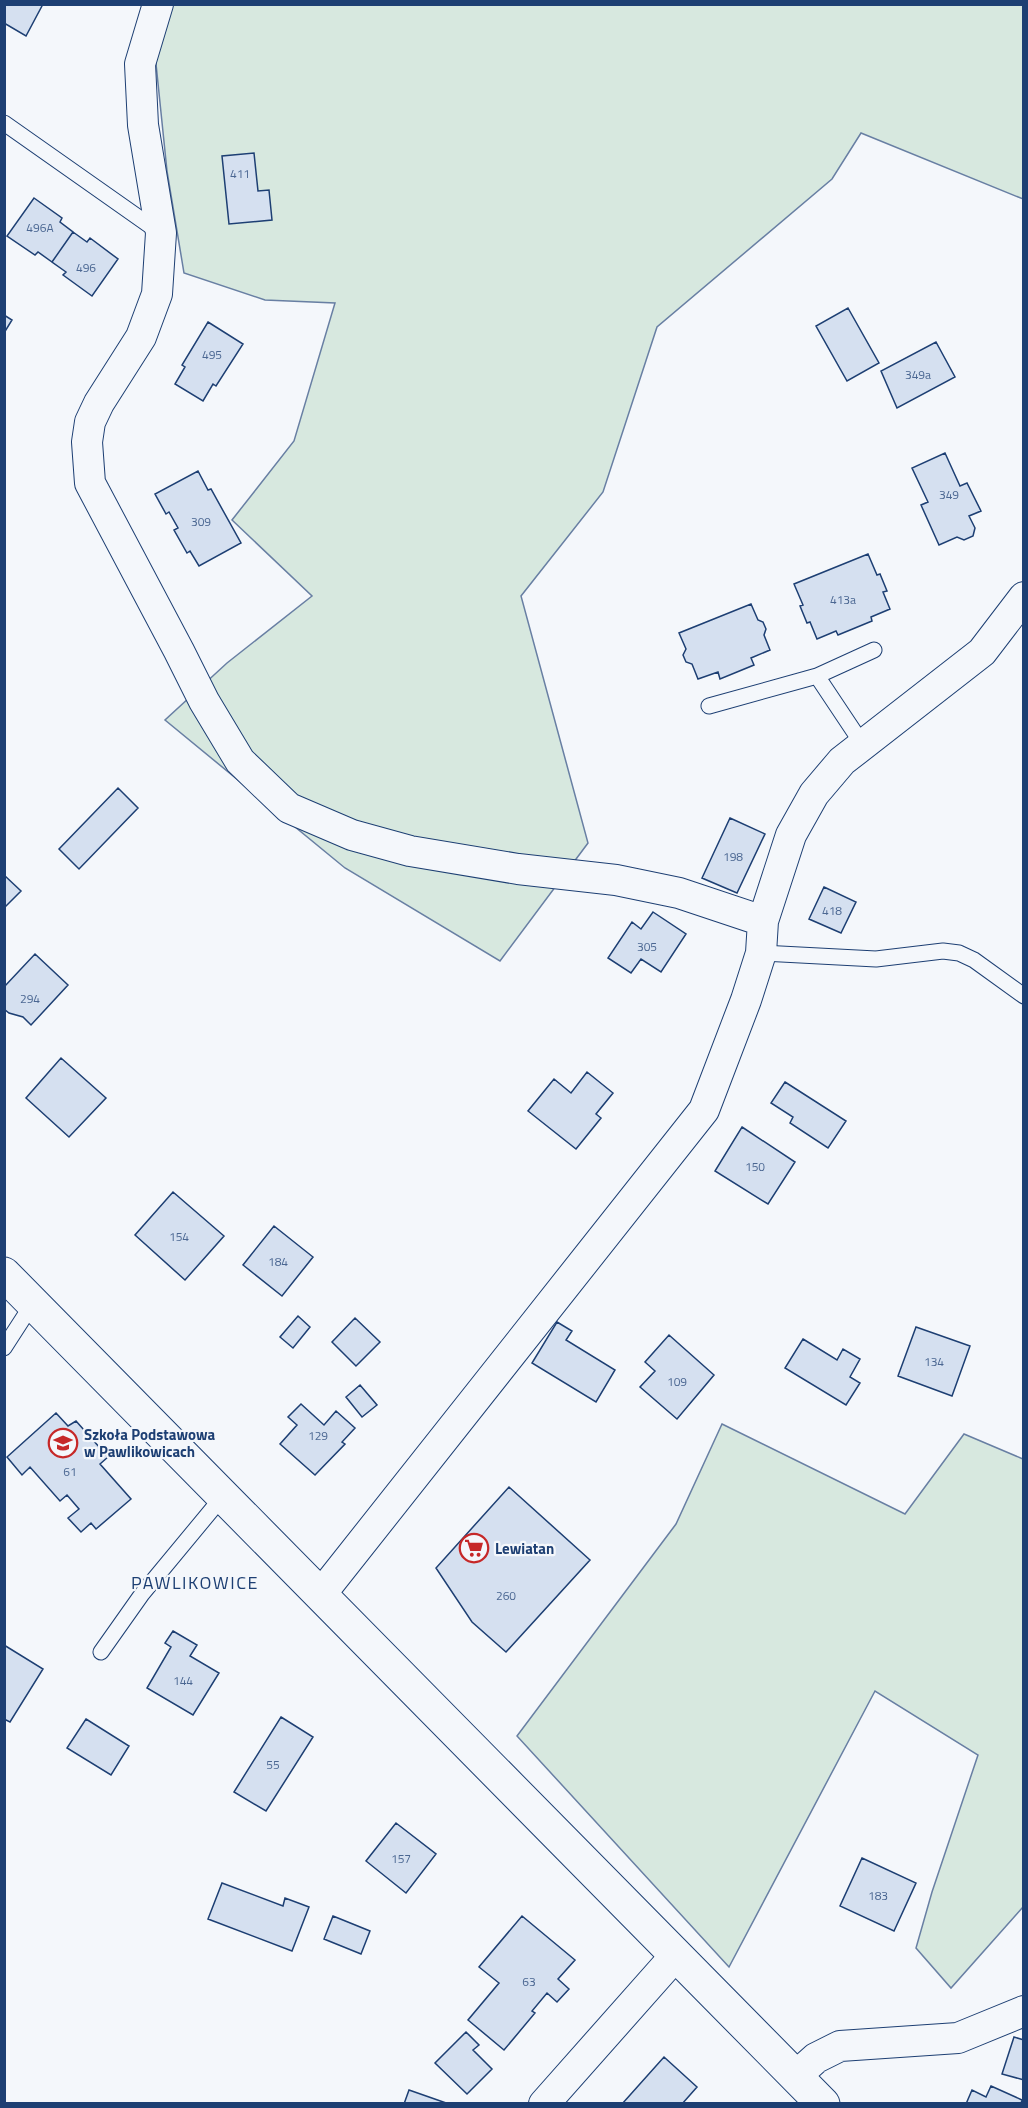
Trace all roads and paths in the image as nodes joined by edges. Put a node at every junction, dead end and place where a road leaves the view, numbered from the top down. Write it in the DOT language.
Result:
graph roads {
  1 [pos="158,4"];
  2 [pos="4,123"];
  3 [pos="161,233"];
  4 [pos="1023,597"];
  5 [pos="874,650"];
  6 [pos="817,676"];
  7 [pos="708,706"];
  8 [pos="863,745"];
  9 [pos="763,921"];
  10 [pos="760,953"];
  11 [pos="1023,996"];
  12 [pos="4,1274"];
  13 [pos="33,1303"];
  14 [pos="4,1348"];
  15 [pos="224,1496"];
  16 [pos="321,1594"];
  17 [pos="101,1652"];
  18 [pos="676,1955"];
  19 [pos="1023,2011"];
  20 [pos="797,2075"];
  21 [pos="544,2103"];
  22 [pos="823,2103"];
  1 -- 3 [label="street"];
  2 -- 3 [label="lane"];
  3 -- 9 [label="street"];
  4 -- 8 [label="street"];
  5 -- 6 [label="lane"];
  6 -- 7 [label="lane"];
  6 -- 8 [label="lane"];
  8 -- 9 [label="street"];
  9 -- 10 [label="street"];
  10 -- 11 [label="lane"];
  10 -- 16 [label="street"];
  12 -- 13 [label="main road"];
  13 -- 14 [label="lane"];
  13 -- 15 [label="main road"];
  15 -- 16 [label="main road"];
  15 -- 17 [label="lane"];
  16 -- 18 [label="main road"];
  18 -- 20 [label="main road"];
  18 -- 21 [label="street"];
  19 -- 20 [label="street"];
  20 -- 22 [label="main road"];
}
